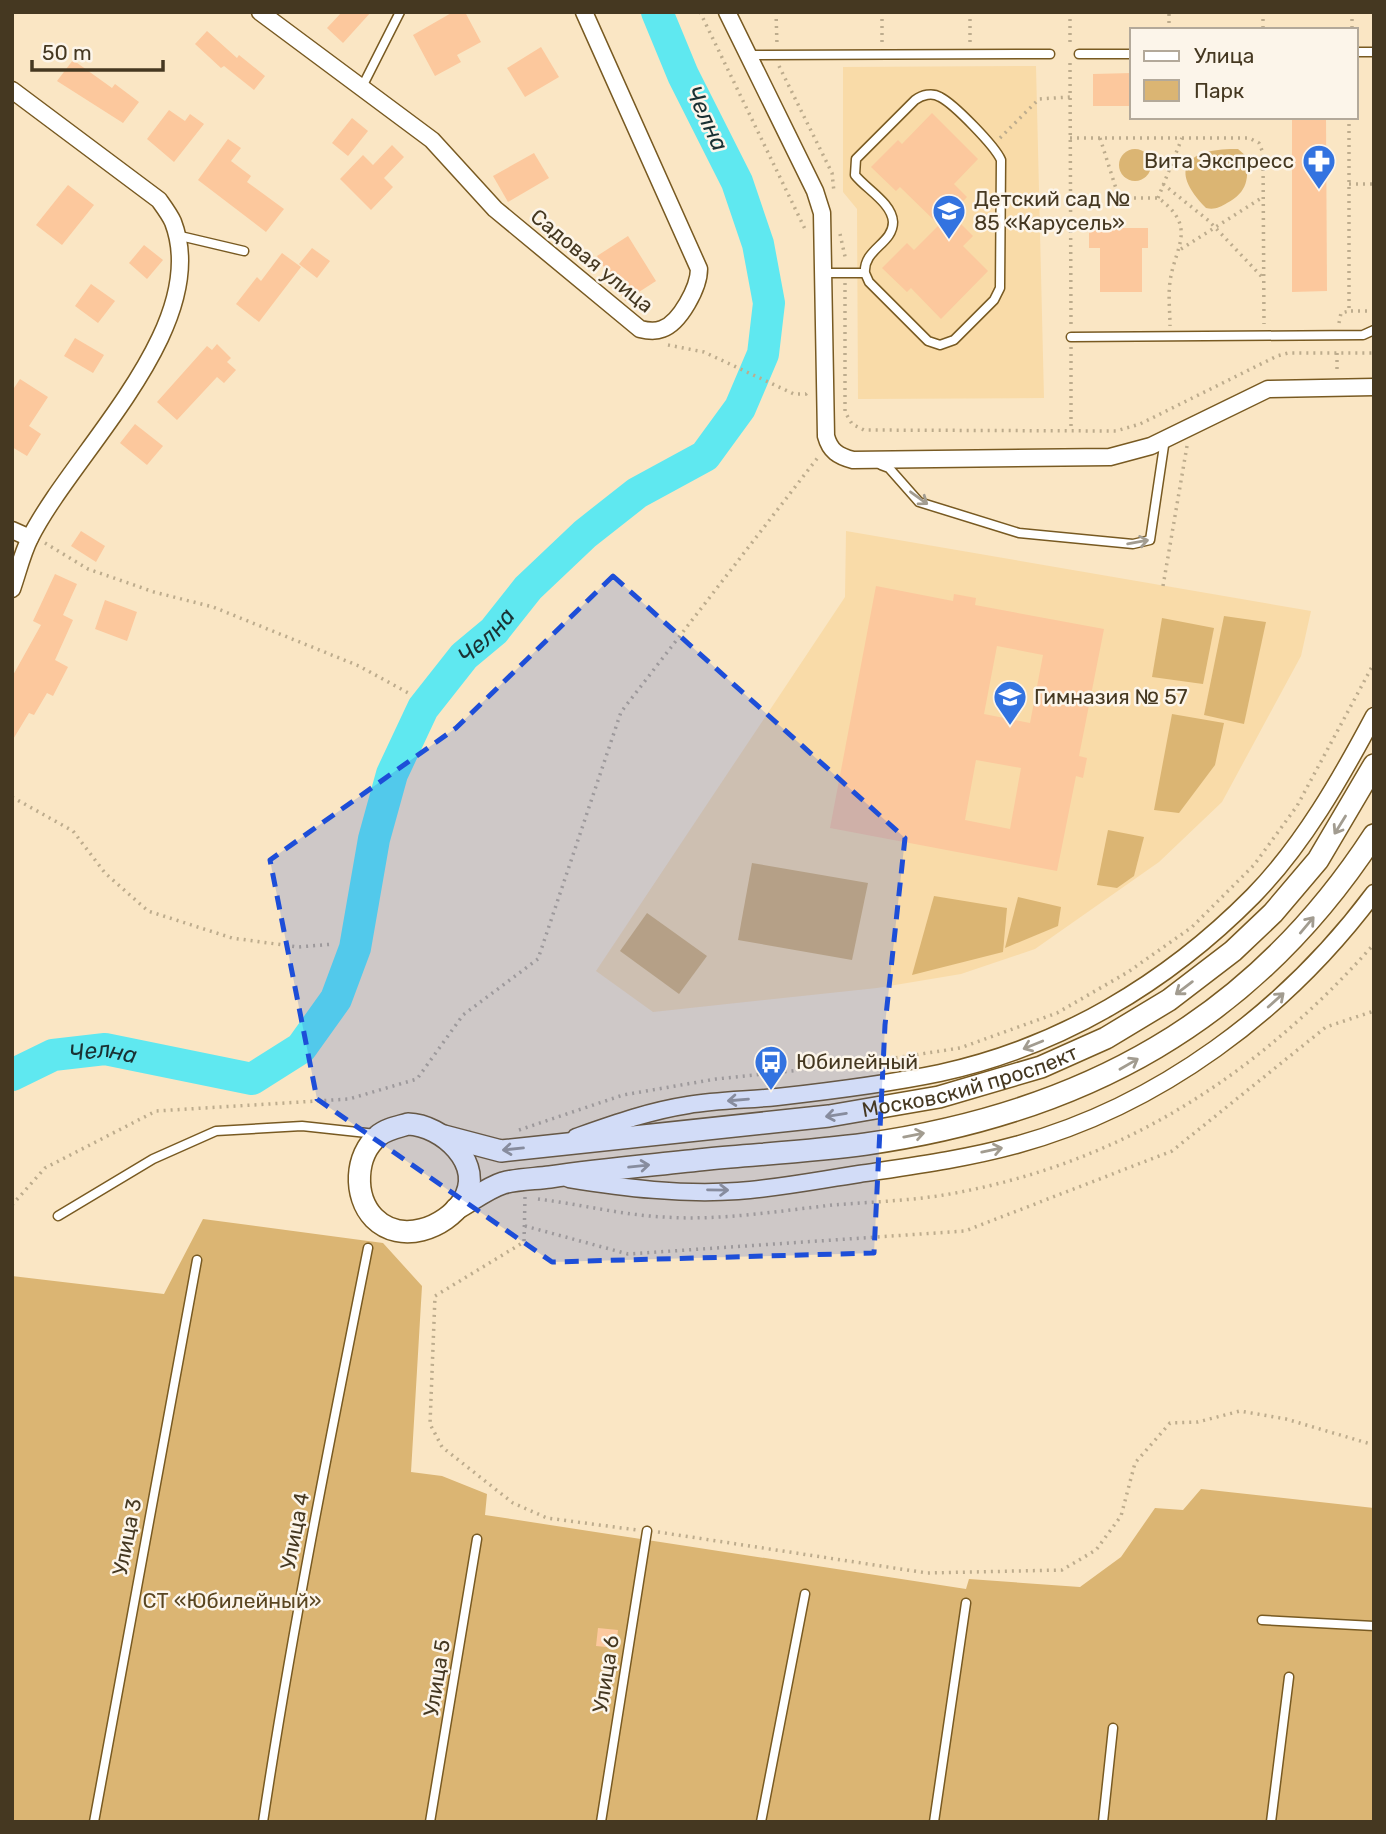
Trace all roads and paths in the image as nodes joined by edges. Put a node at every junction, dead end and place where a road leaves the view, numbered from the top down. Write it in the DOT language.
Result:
graph roads {
  1 [pos="260,12"];
  2 [pos="400,12"];
  3 [pos="584,12"];
  4 [pos="700,12"];
  5 [pos="727,12"];
  6 [pos="776,12"];
  7 [pos="882,12"];
  8 [pos="970,12"];
  9 [pos="1070,12"];
  10 [pos="970,54"];
  11 [pos="1050,54"];
  12 [pos="1079,54"];
  13 [pos="1130,54"];
  14 [pos="748,55"];
  15 [pos="777,55"];
  16 [pos="882,55"];
  17 [pos="361,88"];
  18 [pos="12,90"];
  19 [pos="1070,97"];
  20 [pos="1349,119"];
  21 [pos="1070,138"];
  22 [pos="1100,138"];
  23 [pos="1182,138"];
  24 [pos="992,147"];
  25 [pos="1163,184"];
  26 [pos="1349,184"];
  27 [pos="1374,184"];
  28 [pos="1263,197"];
  29 [pos="834,198"];
  30 [pos="1070,198"];
  31 [pos="1119,198"];
  32 [pos="1158,198"];
  33 [pos="839,228"];
  34 [pos="1215,228"];
  35 [pos="176,235"];
  36 [pos="808,237"];
  37 [pos="1181,249"];
  38 [pos="244,251"];
  39 [pos="825,273"];
  40 [pos="865,273"];
  41 [pos="846,274"];
  42 [pos="1263,278"];
  43 [pos="1374,311"];
  44 [pos="1374,330"];
  45 [pos="1170,336"];
  46 [pos="1264,336"];
  47 [pos="1071,337"];
  48 [pos="704,352"];
  49 [pos="1374,353"];
  50 [pos="810,380"];
  51 [pos="1374,387"];
  52 [pos="1179,405"];
  53 [pos="1190,426"];
  54 [pos="1071,431"];
  55 [pos="1165,439"];
  56 [pos="828,444"];
  57 [pos="865,460"];
  58 [pos="12,530"];
  59 [pos="30,538"];
  60 [pos="1163,586"];
  61 [pos="12,589"];
  62 [pos="1374,663"];
  63 [pos="412,695"];
  64 [pos="1374,716"];
  65 [pos="1374,765"];
  66 [pos="12,797"];
  67 [pos="1374,835"];
  68 [pos="1374,893"];
  69 [pos="334,944"];
  70 [pos="1374,1011"];
  71 [pos="417,1079"];
  72 [pos="380,1134"];
  73 [pos="444,1136"];
  74 [pos="552,1145"];
  75 [pos="520,1149"];
  76 [pos="553,1176"];
  77 [pos="524,1180"];
  78 [pos="456,1209"];
  79 [pos="58,1216"];
  80 [pos="525,1226"];
  81 [pos="368,1248"];
  82 [pos="197,1260"];
  83 [pos="1374,1445"];
  84 [pos="647,1531"];
  85 [pos="477,1539"];
  86 [pos="804,1594"];
  87 [pos="966,1603"];
  88 [pos="1262,1620"];
  89 [pos="1374,1626"];
  90 [pos="1289,1677"];
  91 [pos="1113,1728"];
  92 [pos="93,1822"];
  93 [pos="263,1822"];
  94 [pos="430,1822"];
  95 [pos="601,1822"];
  96 [pos="761,1822"];
  97 [pos="934,1822"];
  98 [pos="1103,1822"];
  99 [pos="1271,1822"];
  1 -- 17 [label="street, Садовая улица"];
  2 -- 17 [label="lane"];
  3 -- 17 [label="street, Садовая улица"];
  4 -- 36 [label="path"];
  5 -- 14 [label="street"];
  6 -- 15 [label="path"];
  7 -- 16 [label="path"];
  8 -- 10 [label="path"];
  9 -- 19 [label="path"];
  10 -- 11 [label="lane"];
  10 -- 16 [label="lane"];
  12 -- 13 [label="lane"];
  14 -- 15 [label="lane"];
  14 -- 39 [label="street"];
  15 -- 16 [label="lane"];
  15 -- 29 [label="path"];
  18 -- 35 [label="street"];
  19 -- 21 [label="path"];
  19 -- 24 [label="path"];
  20 -- 26 [label="path"];
  21 -- 22 [label="path"];
  21 -- 30 [label="path"];
  22 -- 23 [label="path"];
  22 -- 31 [label="path"];
  23 -- 25 [label="path"];
  23 -- 28 [label="path"];
  24 -- 40 [label="lane"];
  24 -- 40 [label="lane"];
  25 -- 32 [label="path"];
  25 -- 34 [label="path"];
  26 -- 27 [label="path"];
  26 -- 43 [label="path"];
  28 -- 34 [label="path"];
  28 -- 42 [label="path"];
  30 -- 31 [label="path"];
  30 -- 47 [label="path"];
  31 -- 32 [label="path"];
  32 -- 37 [label="path"];
  33 -- 41 [label="path"];
  34 -- 37 [label="path"];
  34 -- 42 [label="path"];
  35 -- 38 [label="lane"];
  35 -- 59 [label="street"];
  37 -- 45 [label="path"];
  39 -- 41 [label="lane"];
  39 -- 56 [label="street"];
  40 -- 41 [label="lane"];
  41 -- 54 [label="path"];
  42 -- 46 [label="path"];
  44 -- 46 [label="lane"];
  45 -- 46 [label="lane"];
  45 -- 47 [label="lane"];
  47 -- 54 [label="path"];
  48 -- 50 [label="path"];
  49 -- 52 [label="path"];
  51 -- 53 [label="street"];
  52 -- 53 [label="path"];
  52 -- 54 [label="path"];
  53 -- 55 [label="street"];
  53 -- 60 [label="path"];
  55 -- 57 [label="street"];
  57 -- 55 [label="lane, one-way"];
  56 -- 57 [label="street"];
  56 -- 71 [label="path"];
  58 -- 59 [label="street"];
  59 -- 61 [label="street"];
  59 -- 63 [label="path"];
  62 -- 75 [label="path"];
  64 -- 74 [label="street, one-way"];
  65 -- 74 [label="main road, Московский проспект, one-way"];
  66 -- 69 [label="path"];
  76 -- 67 [label="main road, Московский проспект, one-way"];
  76 -- 68 [label="street, one-way"];
  70 -- 80 [label="path"];
  72 -- 73 [label="main road, Московский проспект"];
  72 -- 78 [label="main road, Московский проспект"];
  72 -- 79 [label="lane"];
  75 -- 73 [label="main road, Московский проспект, one-way"];
  73 -- 78 [label="main road"];
  74 -- 75 [label="main road, Московский проспект"];
  76 -- 77 [label="main road, Московский проспект"];
  77 -- 78 [label="main road, Московский проспект"];
  77 -- 80 [label="path"];
  80 -- 84 [label="path"];
  81 -- 93 [label="lane, Улица 4"];
  82 -- 92 [label="lane, Улица 3"];
  83 -- 84 [label="path"];
  84 -- 95 [label="lane, Улица 6"];
  85 -- 94 [label="lane, Улица 5"];
  86 -- 96 [label="lane"];
  87 -- 97 [label="lane"];
  88 -- 89 [label="lane"];
  90 -- 99 [label="lane"];
  91 -- 98 [label="lane"];
}
